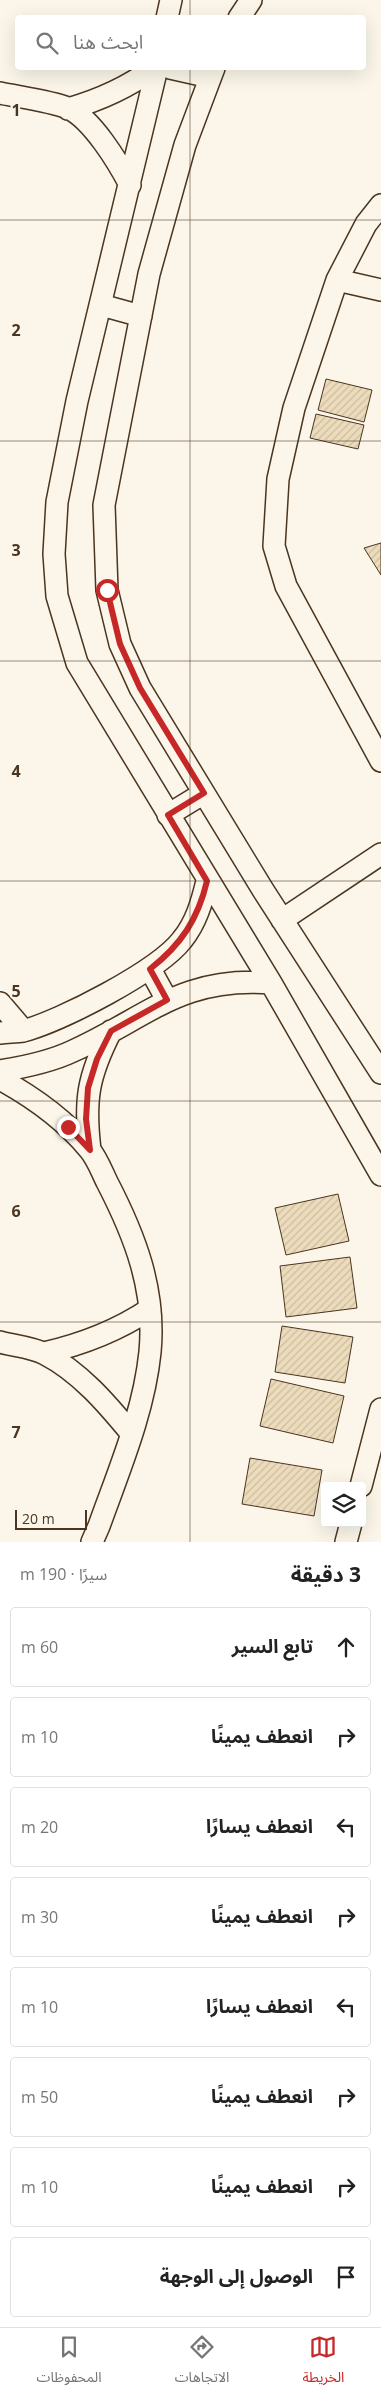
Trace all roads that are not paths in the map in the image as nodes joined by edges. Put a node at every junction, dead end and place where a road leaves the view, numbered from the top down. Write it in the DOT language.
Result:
graph roads {
  1 [pos="171,0"];
  2 [pos="252,0"];
  3 [pos="168,15"];
  4 [pos="241,15"];
  5 [pos="152,70"];
  6 [pos="155,70"];
  7 [pos="191,70"];
  8 [pos="212,72"];
  9 [pos="0,93"];
  10 [pos="68,108"];
  11 [pos="130,185"];
  12 [pos="381,205"];
  13 [pos="337,280"];
  14 [pos="381,290"];
  15 [pos="101,305"];
  16 [pos="141,316"];
  17 [pos="381,761"];
  18 [pos="204,793"];
  19 [pos="168,815"];
  20 [pos="381,854"];
  21 [pos="207,881"];
  22 [pos="282,920"];
  23 [pos="150,969"];
  24 [pos="271,983"];
  25 [pos="167,1000"];
  26 [pos="0,1003"];
  27 [pos="23,1030"];
  28 [pos="111,1031"];
  29 [pos="0,1033"];
  30 [pos="0,1071"];
  31 [pos="381,1073"];
  32 [pos="0,1079"];
  33 [pos="90,1150"];
  34 [pos="381,1176"];
  35 [pos="150,1309"];
  36 [pos="0,1342"];
  37 [pos="44,1353"];
  38 [pos="381,1409"];
  39 [pos="131,1433"];
  40 [pos="361,1482"];
  41 [pos="350,1527"];
  42 [pos="92,1542"];
  43 [pos="346,1542"];
  1 -- 3 [label="street"];
  2 -- 4 [label="street"];
  5 -- 10 [label="street"];
  6 -- 11 [label="street"];
  7 -- 8 [label="street"];
  8 -- 16 [label="street"];
  9 -- 10 [label="street"];
  10 -- 11 [label="street"];
  11 -- 15 [label="street"];
  12 -- 13 [label="street"];
  13 -- 14 [label="street"];
  13 -- 17 [label="street"];
  15 -- 16 [label="street"];
  15 -- 19 [label="street"];
  16 -- 18 [label="street"];
  18 -- 19 [label="street"];
  18 -- 22 [label="street"];
  19 -- 21 [label="street"];
  20 -- 22 [label="street"];
  21 -- 23 [label="street"];
  21 -- 24 [label="street"];
  22 -- 31 [label="street"];
  23 -- 25 [label="street"];
  23 -- 27 [label="street"];
  24 -- 25 [label="street"];
  24 -- 34 [label="street"];
  25 -- 28 [label="street"];
  26 -- 27 [label="street"];
  27 -- 29 [label="street"];
  28 -- 30 [label="street"];
  28 -- 33 [label="street"];
  32 -- 33 [label="street"];
  33 -- 35 [label="street"];
  35 -- 37 [label="street"];
  35 -- 39 [label="street"];
  36 -- 37 [label="street"];
  37 -- 39 [label="street"];
  38 -- 40 [label="street"];
  39 -- 42 [label="street"];
  41 -- 43 [label="street"];
}
